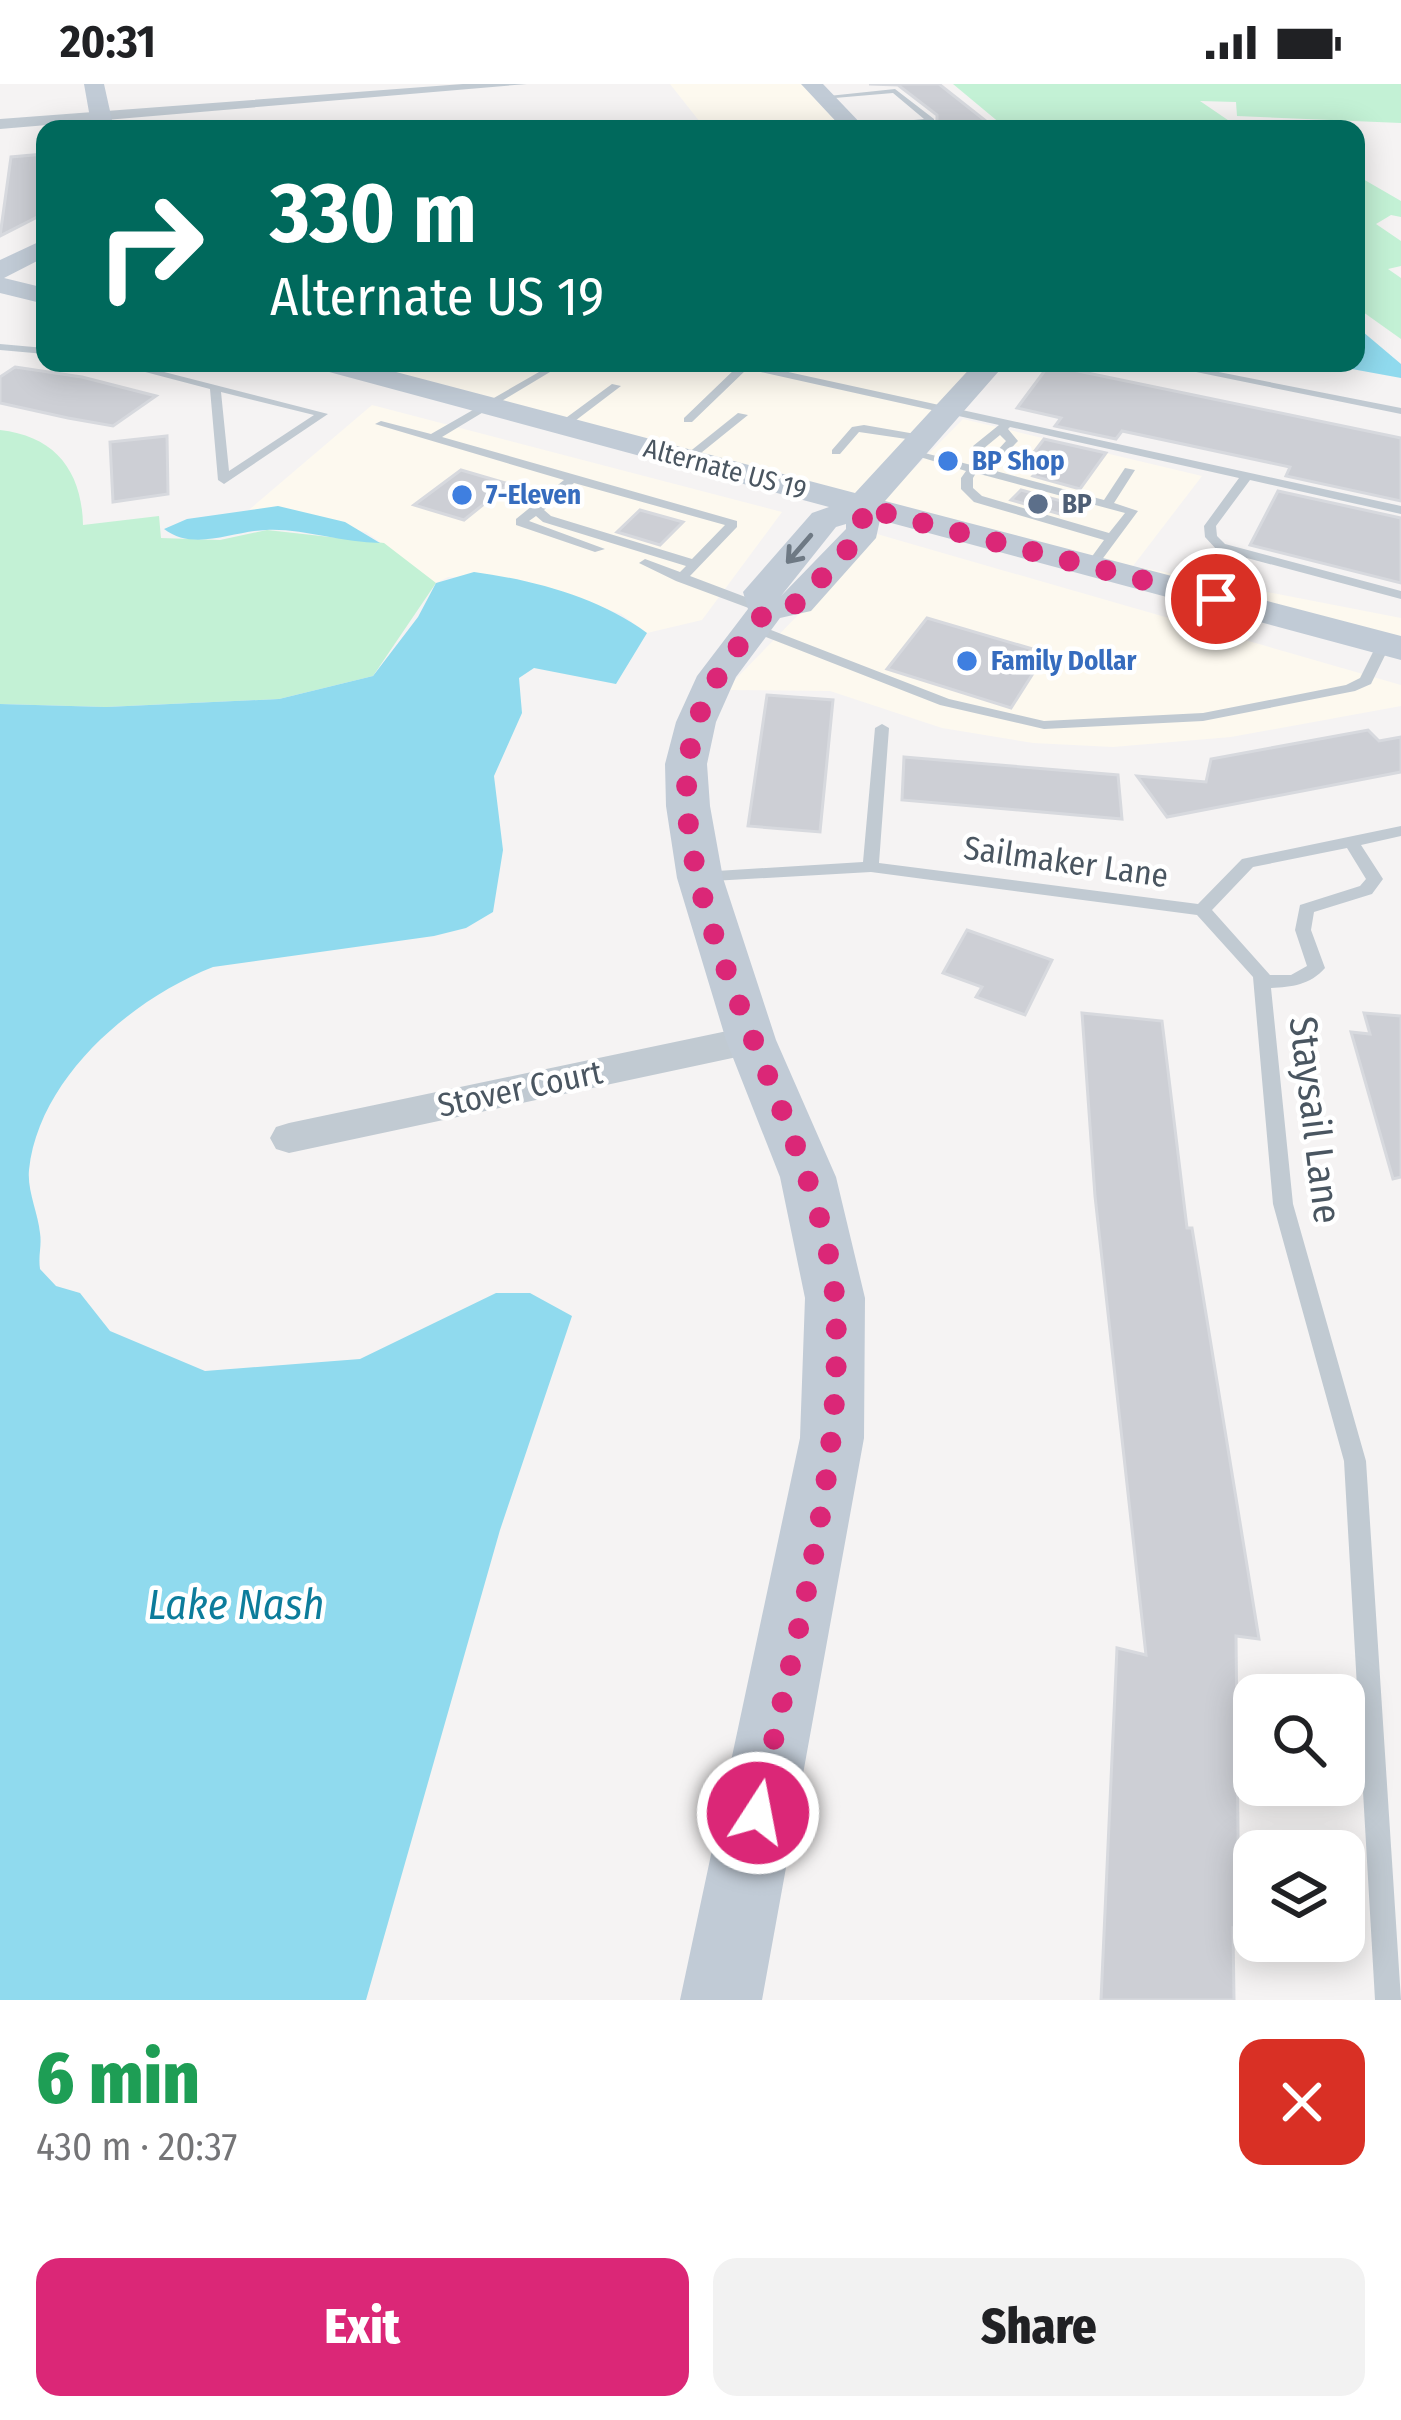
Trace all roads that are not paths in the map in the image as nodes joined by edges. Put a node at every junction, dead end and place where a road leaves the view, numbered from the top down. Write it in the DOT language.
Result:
graph roads {
  1 [pos="94,84"];
  2 [pos="520,84"];
  3 [pos="845,84"];
  4 [pos="817,90"];
  5 [pos="856,94"];
  6 [pos="100,120"];
  7 [pos="133,120"];
  8 [pos="845,120"];
  9 [pos="929,120"];
  10 [pos="0,124"];
  11 [pos="36,124"];
  12 [pos="36,252"];
  13 [pos="0,271"];
  14 [pos="0,285"];
  15 [pos="36,294"];
  16 [pos="0,347"];
  17 [pos="36,350"];
  18 [pos="150,372"];
  19 [pos="362,372"];
  20 [pos="547,372"];
  21 [pos="732,372"];
  22 [pos="773,372"];
  23 [pos="983,372"];
  24 [pos="1203,372"];
  25 [pos="616,386"];
  26 [pos="215,389"];
  27 [pos="482,404"];
  28 [pos="1401,411"];
  29 [pos="949,413"];
  30 [pos="742,416"];
  31 [pos="688,420"];
  32 [pos="382,424"];
  33 [pos="562,425"];
  34 [pos="1004,428"];
  35 [pos="433,438"];
  36 [pos="920,446"];
  37 [pos="836,452"];
  38 [pos="687,459"];
  39 [pos="978,464"];
  40 [pos="1129,470"];
  41 [pos="1246,477"];
  42 [pos="572,479"];
  43 [pos="1039,503"];
  44 [pos="1107,505"];
  45 [pos="861,507"];
  46 [pos="537,510"];
  47 [pos="1401,510"];
  48 [pos="604,537"];
  49 [pos="650,538"];
  50 [pos="637,549"];
  51 [pos="1101,552"];
  52 [pos="645,563"];
  53 [pos="694,565"];
  54 [pos="681,578"];
  55 [pos="1401,596"];
  56 [pos="760,618"];
  57 [pos="1392,646"];
  58 [pos="882,728"];
  59 [pos="1401,831"];
  60 [pos="1351,842"];
  61 [pos="871,867"];
  62 [pos="700,878"];
  63 [pos="1202,910"];
  64 [pos="1262,982"];
  65 [pos="752,1040"];
  66 [pos="289,1138"];
  67 [pos="721,2000"];
  68 [pos="1389,2000"];
  1 -- 6 [label="street"];
  2 -- 7 [label="street"];
  3 -- 5 [label="lane"];
  4 -- 5 [label="lane"];
  4 -- 8 [label="street"];
  5 -- 9 [label="lane"];
  10 -- 11 [label="street"];
  12 -- 13 [label="street"];
  14 -- 15 [label="street"];
  16 -- 17 [label="lane"];
  18 -- 26 [label="lane"];
  19 -- 27 [label="street, Alternate US 19"];
  20 -- 27 [label="lane"];
  21 -- 31 [label="lane"];
  22 -- 29 [label="lane"];
  23 -- 29 [label="street"];
  24 -- 28 [label="lane"];
  25 -- 33 [label="lane"];
  26 -- 26 [label="lane"];
  27 -- 33 [label="street, Alternate US 19"];
  27 -- 35 [label="lane"];
  29 -- 34 [label="lane"];
  29 -- 36 [label="street"];
  30 -- 38 [label="lane"];
  32 -- 35 [label="lane"];
  33 -- 38 [label="street, Alternate US 19"];
  34 -- 39 [label="lane"];
  34 -- 41 [label="lane"];
  35 -- 42 [label="lane"];
  36 -- 37 [label="lane"];
  36 -- 39 [label="lane"];
  36 -- 45 [label="street"];
  38 -- 45 [label="street, Alternate US 19"];
  39 -- 43 [label="lane"];
  39 -- 43 [label="lane"];
  40 -- 44 [label="lane"];
  41 -- 47 [label="lane"];
  41 -- 55 [label="lane"];
  42 -- 46 [label="lane"];
  42 -- 53 [label="lane"];
  43 -- 44 [label="lane"];
  43 -- 51 [label="lane"];
  44 -- 51 [label="lane"];
  45 -- 51 [label="street, Alternate US 19"];
  45 -- 56 [label="street"];
  46 -- 48 [label="lane"];
  46 -- 48 [label="lane"];
  48 -- 50 [label="lane"];
  49 -- 50 [label="lane"];
  50 -- 53 [label="lane"];
  51 -- 57 [label="street, Alternate US 19"];
  52 -- 54 [label="lane"];
  53 -- 54 [label="lane"];
  54 -- 56 [label="lane"];
  56 -- 57 [label="lane"];
  56 -- 62 [label="street"];
  58 -- 61 [label="lane"];
  59 -- 60 [label="lane, Sailmaker Lane"];
  60 -- 63 [label="lane, Sailmaker Lane"];
  60 -- 64 [label="lane"];
  61 -- 62 [label="lane, Sailmaker Lane"];
  61 -- 63 [label="lane, Sailmaker Lane"];
  62 -- 65 [label="street"];
  63 -- 64 [label="lane, Staysail Lane"];
  64 -- 68 [label="lane, Staysail Lane"];
  65 -- 66 [label="street, Stover Court"];
  65 -- 67 [label="street"];
}
